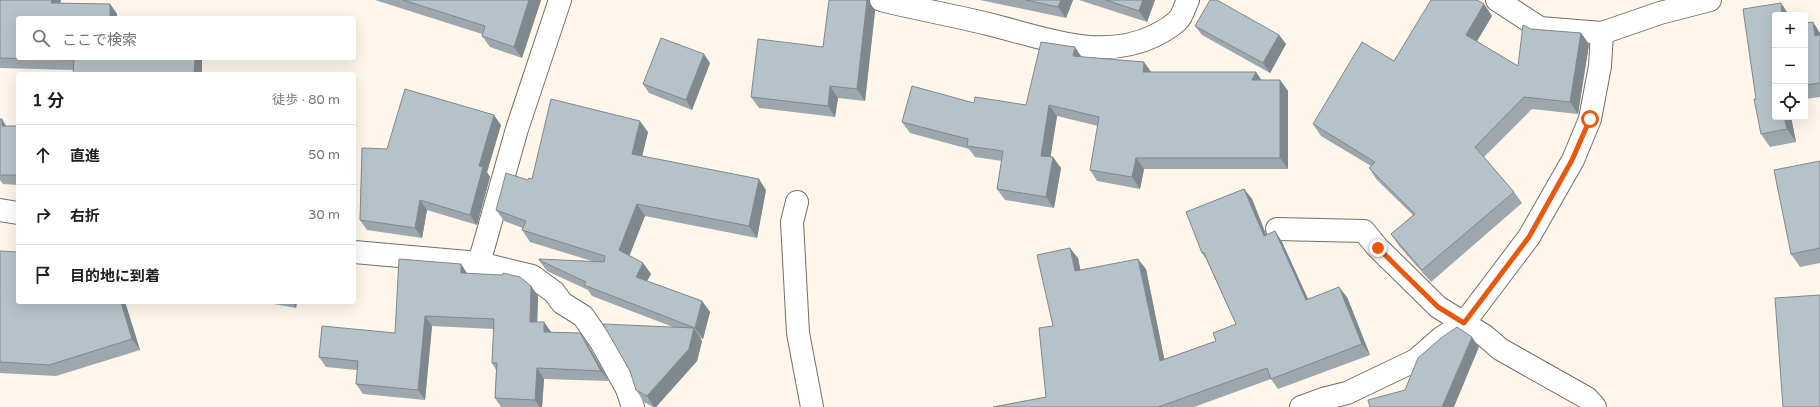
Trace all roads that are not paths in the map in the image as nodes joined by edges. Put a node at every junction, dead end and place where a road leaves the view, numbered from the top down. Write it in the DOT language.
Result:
graph roads {
  1 [pos="560,0"];
  2 [pos="881,0"];
  3 [pos="1188,0"];
  4 [pos="1497,0"];
  5 [pos="1710,0"];
  6 [pos="1602,33"];
  7 [pos="797,202"];
  8 [pos="0,210"];
  9 [pos="16,214"];
  10 [pos="1277,230"];
  11 [pos="356,252"];
  12 [pos="480,263"];
  13 [pos="1464,323"];
  14 [pos="633,407"];
  15 [pos="812,407"];
  16 [pos="1301,407"];
  17 [pos="1595,407"];
  1 -- 12 [label="street"];
  2 -- 3 [label="street"];
  4 -- 6 [label="street"];
  5 -- 6 [label="street"];
  6 -- 13 [label="street"];
  7 -- 15 [label="street"];
  8 -- 9 [label="street"];
  10 -- 13 [label="street"];
  11 -- 12 [label="street"];
  12 -- 14 [label="street"];
  13 -- 16 [label="street"];
  13 -- 17 [label="street"];
}
